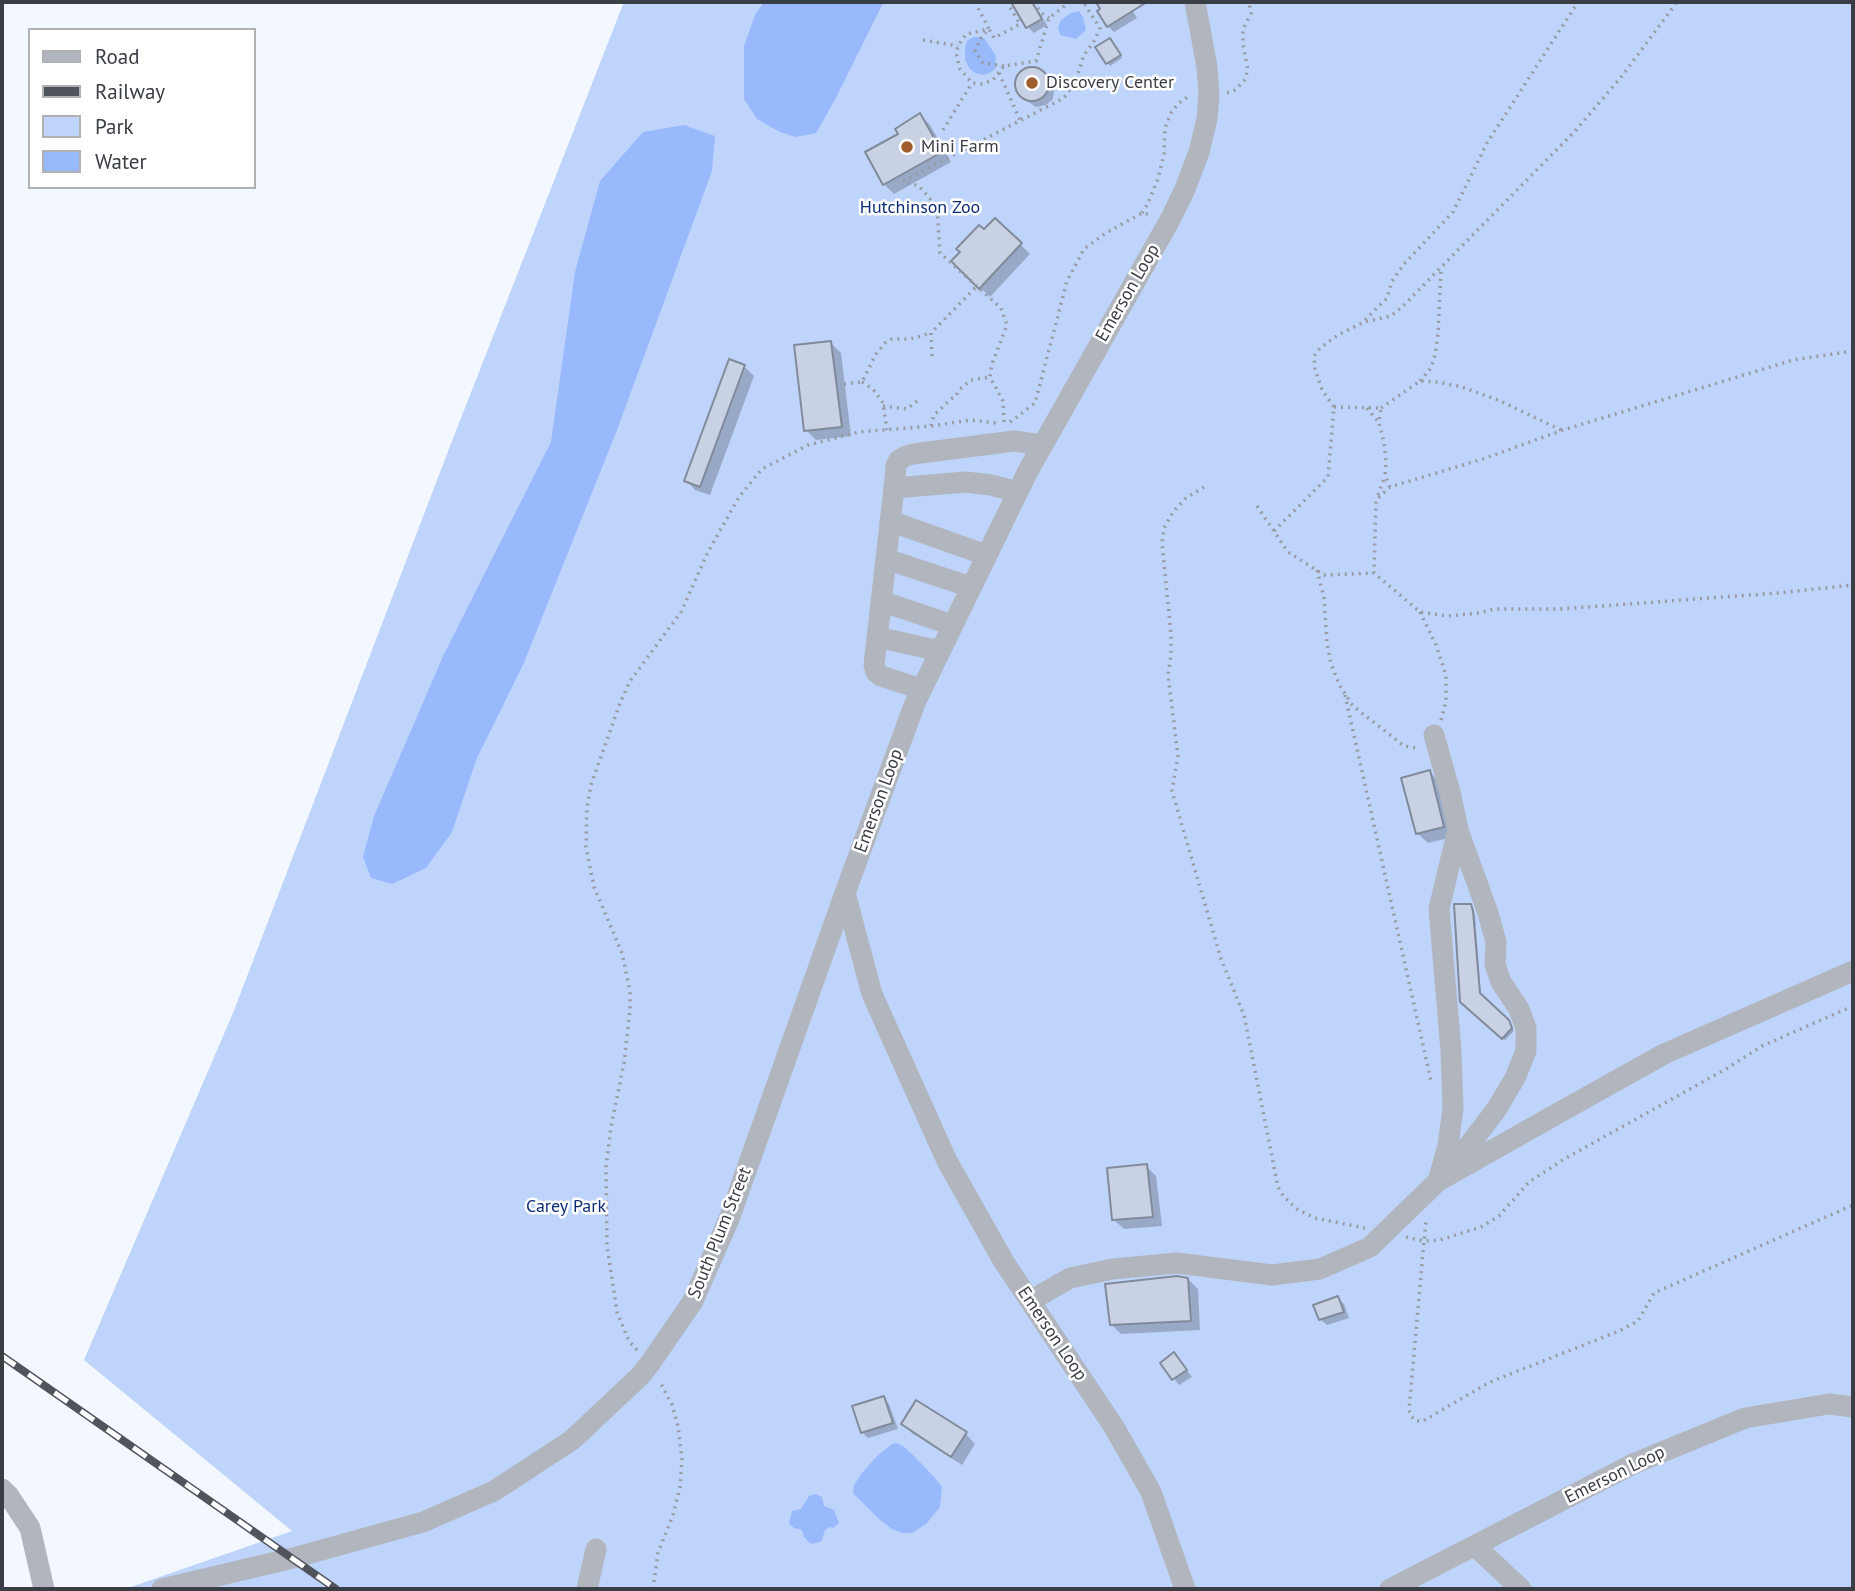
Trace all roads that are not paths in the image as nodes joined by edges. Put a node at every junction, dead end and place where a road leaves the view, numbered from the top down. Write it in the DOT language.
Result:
graph roads {
  1 [pos="1195,2"];
  2 [pos="1042,445"];
  3 [pos="894,488"];
  4 [pos="1017,492"];
  5 [pos="890,521"];
  6 [pos="986,555"];
  7 [pos="886,559"];
  8 [pos="971,587"];
  9 [pos="881,601"];
  10 [pos="952,625"];
  11 [pos="877,637"];
  12 [pos="940,651"];
  13 [pos="921,689"];
  14 [pos="1434,735"];
  15 [pos="1458,830"];
  16 [pos="845,893"];
  17 [pos="1853,971"];
  18 [pos="1433,1185"];
  19 [pos="1030,1301"];
  20 [pos="1853,1407"];
  21 [pos="2,1489"];
  22 [pos="1475,1546"];
  23 [pos="596,1549"];
  24 [pos="44,1589"];
  25 [pos="162,1589"];
  26 [pos="587,1589"];
  27 [pos="1185,1589"];
  28 [pos="1390,1589"];
  29 [pos="1521,1589"];
  1 -- 2 [label="street, Emerson Loop"];
  2 -- 3 [label="street"];
  2 -- 4 [label="street, Emerson Loop"];
  3 -- 4 [label="street"];
  3 -- 5 [label="street"];
  4 -- 6 [label="street, Emerson Loop"];
  5 -- 6 [label="street"];
  5 -- 7 [label="street"];
  6 -- 8 [label="street, Emerson Loop"];
  7 -- 8 [label="street"];
  7 -- 9 [label="street"];
  8 -- 10 [label="street, Emerson Loop"];
  9 -- 10 [label="street"];
  9 -- 11 [label="street"];
  10 -- 12 [label="street, Emerson Loop"];
  11 -- 12 [label="street"];
  11 -- 13 [label="street"];
  12 -- 13 [label="street, Emerson Loop"];
  13 -- 16 [label="street, Emerson Loop"];
  14 -- 15 [label="street"];
  15 -- 18 [label="street"];
  15 -- 18 [label="street"];
  16 -- 19 [label="street, Emerson Loop"];
  16 -- 25 [label="street, South Plum Street"];
  17 -- 18 [label="street"];
  18 -- 19 [label="street"];
  19 -- 27 [label="street, Emerson Loop"];
  20 -- 22 [label="street, Emerson Loop"];
  21 -- 24 [label="street"];
  22 -- 28 [label="street, Emerson Loop"];
  22 -- 29 [label="street"];
  23 -- 26 [label="street"];
}
